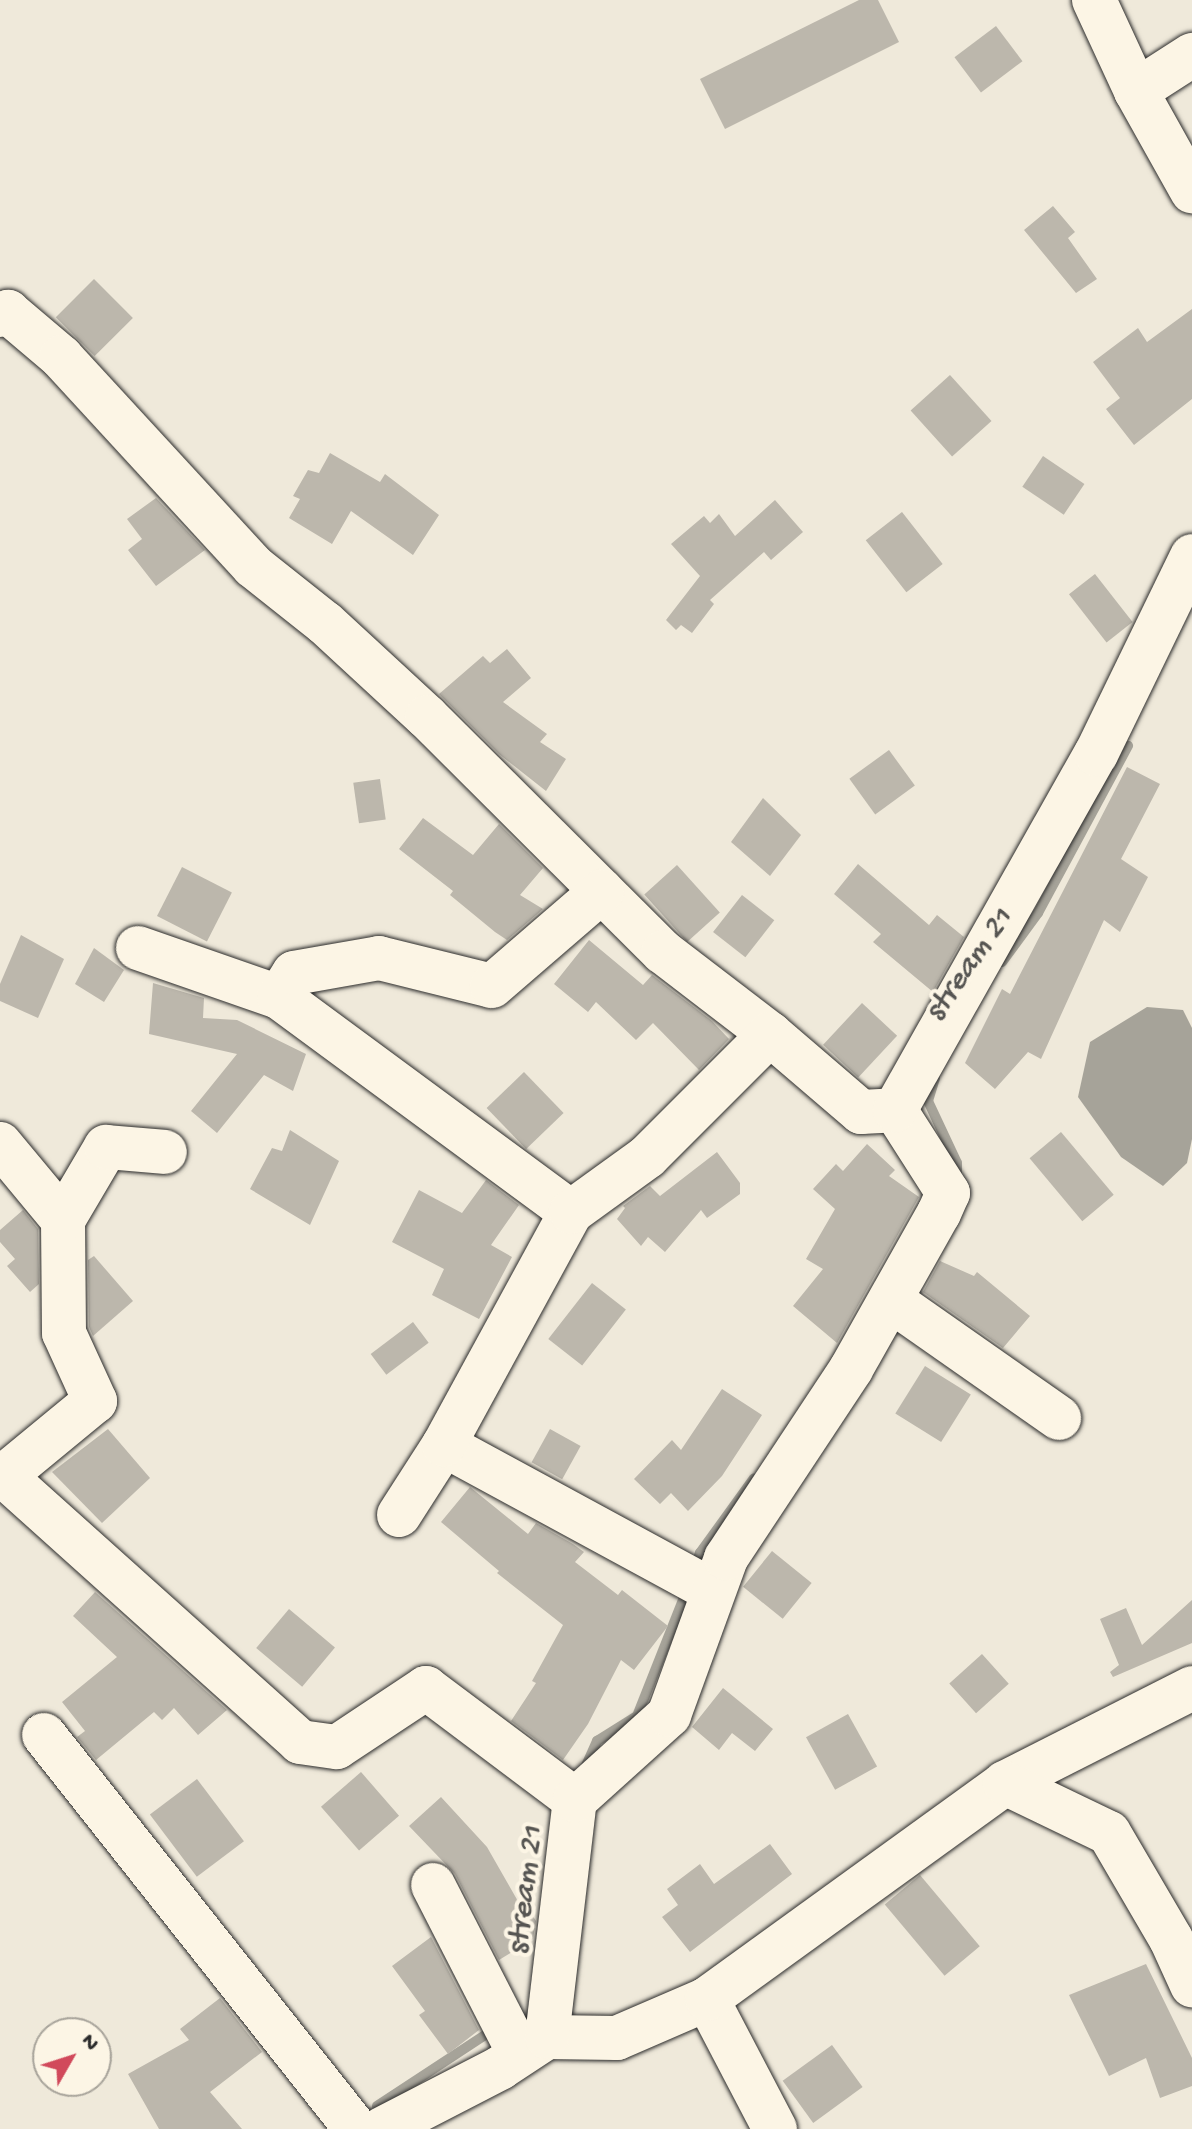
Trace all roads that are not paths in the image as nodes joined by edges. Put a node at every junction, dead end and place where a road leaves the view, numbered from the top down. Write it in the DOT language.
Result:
graph roads {
  1 [pos="1094,0"];
  2 [pos="1192,55"];
  3 [pos="1136,91"];
  4 [pos="1192,191"];
  5 [pos="0,315"];
  6 [pos="1192,556"];
  7 [pos="602,891"];
  8 [pos="138,948"];
  9 [pos="279,997"];
  10 [pos="770,1034"];
  11 [pos="895,1110"];
  12 [pos="0,1144"];
  13 [pos="165,1152"];
  14 [pos="571,1212"];
  15 [pos="63,1220"];
  16 [pos="892,1301"];
  17 [pos="1059,1418"];
  18 [pos="444,1445"];
  19 [pos="2,1478"];
  20 [pos="399,1515"];
  21 [pos="713,1591"];
  22 [pos="1192,1688"];
  23 [pos="44,1735"];
  24 [pos="1005,1783"];
  25 [pos="575,1800"];
  26 [pos="433,1885"];
  27 [pos="1192,1985"];
  28 [pos="707,1999"];
  29 [pos="533,2045"];
  30 [pos="356,2129"];
  31 [pos="382,2129"];
  32 [pos="775,2129"];
  1 -- 3 [label="main road"];
  2 -- 3 [label="main road"];
  3 -- 4 [label="main road"];
  5 -- 7 [label="main road"];
  6 -- 11 [label="main road"];
  7 -- 9 [label="main road"];
  7 -- 10 [label="main road"];
  8 -- 9 [label="main road"];
  9 -- 14 [label="main road"];
  10 -- 11 [label="main road"];
  10 -- 14 [label="main road"];
  11 -- 16 [label="main road"];
  12 -- 15 [label="main road"];
  13 -- 15 [label="main road"];
  14 -- 18 [label="main road"];
  15 -- 19 [label="main road"];
  16 -- 17 [label="main road"];
  16 -- 21 [label="main road"];
  18 -- 20 [label="main road"];
  18 -- 21 [label="main road"];
  19 -- 25 [label="main road"];
  21 -- 25 [label="main road"];
  22 -- 24 [label="main road"];
  23 -- 30 [label="main road"];
  24 -- 27 [label="main road"];
  24 -- 28 [label="main road"];
  25 -- 29 [label="main road"];
  26 -- 29 [label="main road"];
  28 -- 29 [label="main road"];
  28 -- 32 [label="main road"];
  29 -- 31 [label="main road"];
}
